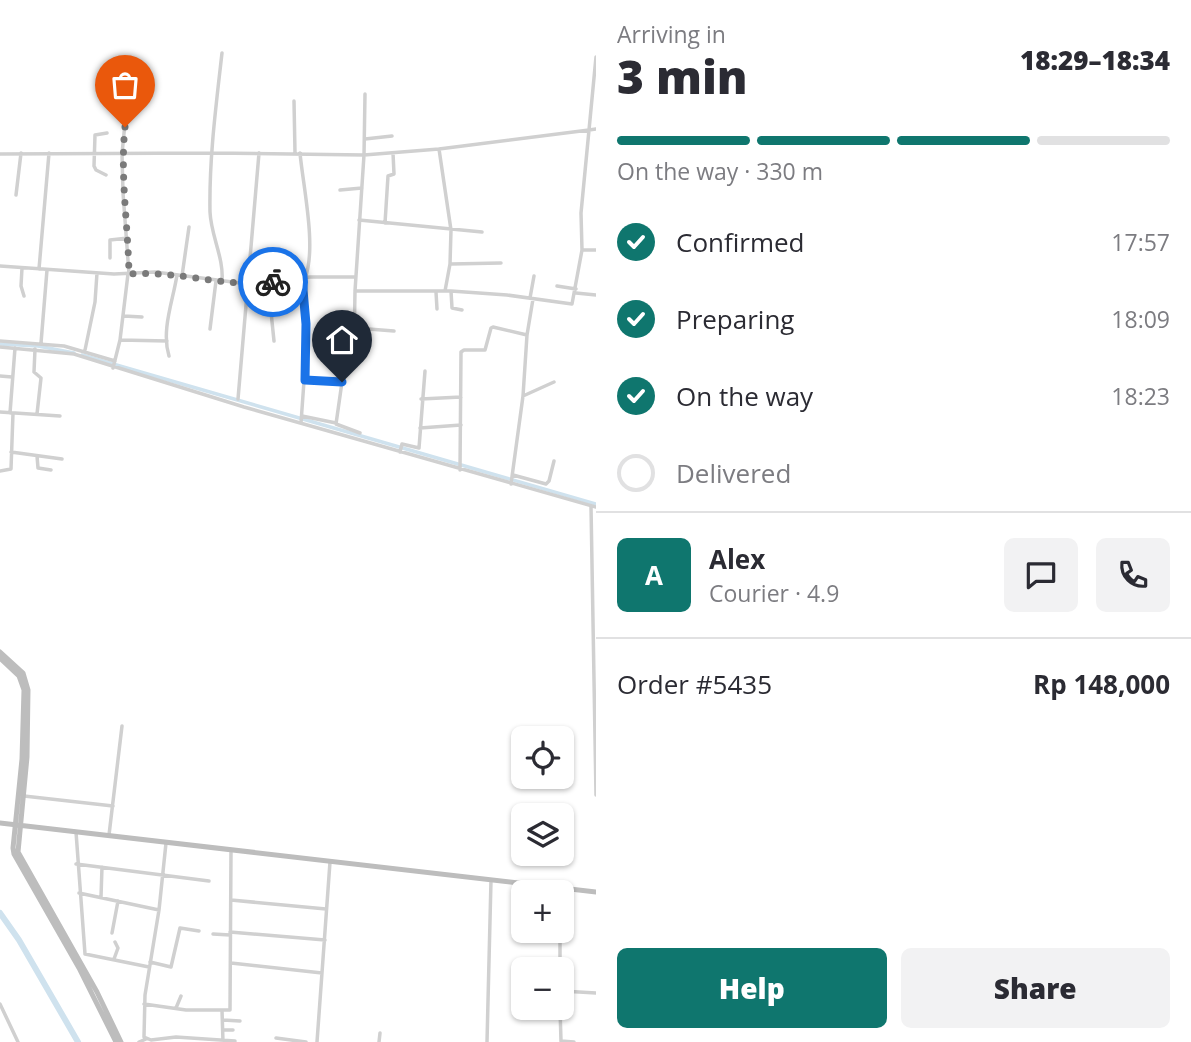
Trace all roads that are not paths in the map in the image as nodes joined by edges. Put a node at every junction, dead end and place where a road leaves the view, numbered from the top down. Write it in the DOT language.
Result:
graph roads {
  1 [pos="222,53"];
  2 [pos="596,57"];
  3 [pos="151,90"];
  4 [pos="365,94"];
  5 [pos="294,102"];
  6 [pos="596,129"];
  7 [pos="589,130"];
  8 [pos="107,133"];
  9 [pos="392,136"];
  10 [pos="365,139"];
  11 [pos="439,149"];
  12 [pos="21,153"];
  13 [pos="49,153"];
  14 [pos="94,153"];
  15 [pos="211,153"];
  16 [pos="259,153"];
  17 [pos="297,153"];
  18 [pos="393,153"];
  19 [pos="0,154"];
  20 [pos="122,154"];
  21 [pos="364,155"];
  22 [pos="106,175"];
  23 [pos="362,188"];
  24 [pos="340,190"];
  25 [pos="16,195"];
  26 [pos="359,220"];
  27 [pos="386,223"];
  28 [pos="189,227"];
  29 [pos="451,230"];
  30 [pos="482,232"];
  31 [pos="128,239"];
  32 [pos="582,250"];
  33 [pos="596,250"];
  34 [pos="110,258"];
  35 [pos="501,263"];
  36 [pos="450,264"];
  37 [pos="0,266"];
  38 [pos="22,268"];
  39 [pos="39,269"];
  40 [pos="47,270"];
  41 [pos="97,273"];
  42 [pos="129,274"];
  43 [pos="180,276"];
  44 [pos="534,276"];
  45 [pos="355,277"];
  46 [pos="306,278"];
  47 [pos="216,281"];
  48 [pos="222,281"];
  49 [pos="268,283"];
  50 [pos="248,284"];
  51 [pos="557,286"];
  52 [pos="355,291"];
  53 [pos="448,291"];
  54 [pos="576,291"];
  55 [pos="436,292"];
  56 [pos="596,295"];
  57 [pos="24,296"];
  58 [pos="532,298"];
  59 [pos="436,309"];
  60 [pos="462,310"];
  61 [pos="124,316"];
  62 [pos="142,317"];
  63 [pos="210,328"];
  64 [pos="356,328"];
  65 [pos="394,331"];
  66 [pos="527,335"];
  67 [pos="120,341"];
  68 [pos="167,341"];
  69 [pos="274,341"];
  70 [pos="41,343"];
  71 [pos="0,344"];
  72 [pos="15,348"];
  73 [pos="36,349"];
  74 [pos="84,355"];
  75 [pos="169,356"];
  76 [pos="114,365"];
  77 [pos="425,371"];
  78 [pos="0,376"];
  79 [pos="12,377"];
  80 [pos="305,380"];
  81 [pos="342,382"];
  82 [pos="554,382"];
  83 [pos="523,396"];
  84 [pos="461,397"];
  85 [pos="237,399"];
  86 [pos="421,399"];
  87 [pos="0,412"];
  88 [pos="11,413"];
  89 [pos="37,414"];
  90 [pos="60,416"];
  91 [pos="301,420"];
  92 [pos="336,423"];
  93 [pos="461,425"];
  94 [pos="420,428"];
  95 [pos="360,433"];
  96 [pos="401,451"];
  97 [pos="11,452"];
  98 [pos="37,456"];
  99 [pos="62,459"];
  100 [pos="554,461"];
  101 [pos="461,467"];
  102 [pos="51,470"];
  103 [pos="0,471"];
  104 [pos="512,480"];
  105 [pos="593,507"];
  106 [pos="0,652"];
  107 [pos="0,658"];
  108 [pos="122,726"];
  109 [pos="596,795"];
  110 [pos="23,796"];
  111 [pos="113,806"];
  112 [pos="0,823"];
  113 [pos="17,825"];
  114 [pos="76,832"];
  115 [pos="109,837"];
  116 [pos="166,843"];
  117 [pos="231,851"];
  118 [pos="330,862"];
  119 [pos="76,864"];
  120 [pos="102,867"];
  121 [pos="163,875"];
  122 [pos="491,880"];
  123 [pos="209,881"];
  124 [pos="511,883"];
  125 [pos="574,890"];
  126 [pos="596,891"];
  127 [pos="79,893"];
  128 [pos="101,897"];
  129 [pos="231,900"];
  130 [pos="118,901"];
  131 [pos="326,909"];
  132 [pos="159,910"];
  133 [pos="199,930"];
  134 [pos="112,933"];
  135 [pos="213,934"];
  136 [pos="230,934"];
  137 [pos="325,940"];
  138 [pos="115,942"];
  139 [pos="85,954"];
  140 [pos="79,959"];
  141 [pos="114,959"];
  142 [pos="231,963"];
  143 [pos="149,965"];
  144 [pos="84,973"];
  145 [pos="322,973"];
  146 [pos="574,992"];
  147 [pos="596,993"];
  148 [pos="181,996"];
  149 [pos="0,1004"];
  150 [pos="144,1004"];
  151 [pos="176,1008"];
  152 [pos="222,1010"];
  153 [pos="222,1020"];
  154 [pos="560,1020"];
  155 [pos="240,1021"];
  156 [pos="223,1030"];
  157 [pos="233,1030"];
  158 [pos="380,1033"];
  159 [pos="276,1038"];
  160 [pos="146,1039"];
  161 [pos="161,1040"];
  162 [pos="235,1041"];
  163 [pos="18,1042"];
  164 [pos="118,1042"];
  165 [pos="139,1042"];
  166 [pos="223,1042"];
  167 [pos="306,1042"];
  168 [pos="317,1042"];
  169 [pos="379,1042"];
  170 [pos="487,1042"];
  171 [pos="574,1042"];
  1 -- 15 [label="street"];
  2 -- 7 [label="street"];
  3 -- 20 [label="street"];
  4 -- 10 [label="street"];
  5 -- 17 [label="street"];
  6 -- 7 [label="street"];
  7 -- 11 [label="street"];
  7 -- 32 [label="street"];
  8 -- 14 [label="street"];
  9 -- 10 [label="street"];
  10 -- 21 [label="street"];
  11 -- 18 [label="street"];
  11 -- 29 [label="street"];
  12 -- 13 [label="street"];
  12 -- 19 [label="street"];
  12 -- 25 [label="street"];
  13 -- 14 [label="street"];
  13 -- 39 [label="street"];
  14 -- 20 [label="street"];
  14 -- 22 [label="street"];
  15 -- 16 [label="street"];
  15 -- 20 [label="street"];
  15 -- 48 [label="street"];
  16 -- 17 [label="street"];
  16 -- 50 [label="street"];
  17 -- 21 [label="street"];
  17 -- 46 [label="street"];
  18 -- 21 [label="street"];
  18 -- 27 [label="street"];
  20 -- 31 [label="street"];
  21 -- 23 [label="street"];
  23 -- 24 [label="street"];
  23 -- 26 [label="street"];
  26 -- 27 [label="street"];
  26 -- 45 [label="street"];
  27 -- 29 [label="street"];
  28 -- 43 [label="street"];
  29 -- 30 [label="street"];
  29 -- 36 [label="street"];
  31 -- 34 [label="street"];
  31 -- 42 [label="street"];
  32 -- 33 [label="street"];
  32 -- 54 [label="street"];
  35 -- 36 [label="street"];
  36 -- 53 [label="street"];
  37 -- 38 [label="street"];
  38 -- 39 [label="street"];
  38 -- 57 [label="street"];
  39 -- 40 [label="street"];
  40 -- 41 [label="street"];
  40 -- 70 [label="street"];
  41 -- 42 [label="street"];
  41 -- 74 [label="street"];
  42 -- 43 [label="street"];
  42 -- 61 [label="street"];
  43 -- 47 [label="street"];
  43 -- 68 [label="street"];
  44 -- 58 [label="street"];
  45 -- 46 [label="street"];
  45 -- 52 [label="street"];
  46 -- 49 [label="street"];
  46 -- 80 [label="street"];
  47 -- 48 [label="street"];
  47 -- 63 [label="street"];
  48 -- 50 [label="street"];
  49 -- 50 [label="street"];
  49 -- 69 [label="street"];
  50 -- 85 [label="street"];
  51 -- 54 [label="street"];
  52 -- 55 [label="street"];
  52 -- 64 [label="street"];
  53 -- 55 [label="street"];
  53 -- 58 [label="street"];
  53 -- 60 [label="street"];
  54 -- 56 [label="street"];
  54 -- 58 [label="street"];
  55 -- 59 [label="street"];
  58 -- 66 [label="street"];
  61 -- 62 [label="street"];
  61 -- 67 [label="street"];
  64 -- 65 [label="street"];
  64 -- 81 [label="street"];
  66 -- 83 [label="street"];
  66 -- 84 [label="street"];
  67 -- 68 [label="street"];
  67 -- 76 [label="street"];
  68 -- 75 [label="street"];
  70 -- 71 [label="street"];
  70 -- 74 [label="street"];
  71 -- 72 [label="street"];
  72 -- 73 [label="street"];
  72 -- 79 [label="street"];
  73 -- 74 [label="street"];
  73 -- 89 [label="street"];
  74 -- 76 [label="street"];
  76 -- 91 [label="street"];
  77 -- 86 [label="street"];
  78 -- 79 [label="street"];
  79 -- 88 [label="street"];
  80 -- 81 [label="street"];
  80 -- 91 [label="street"];
  81 -- 92 [label="street"];
  82 -- 83 [label="street"];
  83 -- 104 [label="street"];
  84 -- 86 [label="street"];
  84 -- 93 [label="street"];
  86 -- 94 [label="street"];
  87 -- 88 [label="street"];
  88 -- 89 [label="street"];
  88 -- 97 [label="street"];
  89 -- 90 [label="street"];
  91 -- 92 [label="street"];
  91 -- 96 [label="street"];
  92 -- 95 [label="street"];
  93 -- 94 [label="street"];
  93 -- 101 [label="street"];
  94 -- 96 [label="street"];
  96 -- 101 [label="street"];
  97 -- 98 [label="street"];
  97 -- 103 [label="street"];
  98 -- 99 [label="street"];
  98 -- 102 [label="street"];
  100 -- 104 [label="street"];
  101 -- 104 [label="street"];
  104 -- 105 [label="street"];
  105 -- 109 [label="street"];
  106 -- 110 [label="main road"];
  107 -- 113 [label="main road"];
  108 -- 111 [label="street"];
  110 -- 111 [label="street"];
  110 -- 113 [label="main road"];
  111 -- 115 [label="street"];
  112 -- 113 [label="main road"];
  113 -- 114 [label="main road"];
  113 -- 140 [label="main road"];
  113 -- 144 [label="main road"];
  114 -- 115 [label="main road"];
  114 -- 119 [label="street"];
  115 -- 116 [label="main road"];
  116 -- 117 [label="main road"];
  116 -- 121 [label="street"];
  117 -- 118 [label="main road"];
  117 -- 129 [label="street"];
  118 -- 122 [label="main road"];
  118 -- 131 [label="street"];
  119 -- 120 [label="street"];
  119 -- 127 [label="street"];
  120 -- 121 [label="street"];
  120 -- 128 [label="street"];
  121 -- 123 [label="street"];
  121 -- 132 [label="street"];
  122 -- 124 [label="main road"];
  122 -- 170 [label="street"];
  125 -- 126 [label="main road"];
  127 -- 128 [label="street"];
  127 -- 139 [label="street"];
  128 -- 130 [label="street"];
  129 -- 131 [label="street"];
  129 -- 136 [label="street"];
  130 -- 132 [label="street"];
  130 -- 134 [label="street"];
  131 -- 137 [label="street"];
  132 -- 143 [label="street"];
  133 -- 143 [label="street"];
  135 -- 136 [label="street"];
  136 -- 137 [label="street"];
  136 -- 142 [label="street"];
  137 -- 145 [label="street"];
  138 -- 141 [label="street"];
  139 -- 140 [label="street"];
  139 -- 141 [label="street"];
  140 -- 144 [label="main road"];
  141 -- 143 [label="street"];
  142 -- 145 [label="street"];
  142 -- 152 [label="street"];
  143 -- 150 [label="street"];
  144 -- 164 [label="main road"];
  145 -- 168 [label="street"];
  146 -- 147 [label="street"];
  148 -- 151 [label="street"];
  149 -- 163 [label="street"];
  150 -- 151 [label="street"];
  150 -- 160 [label="street"];
  151 -- 152 [label="street"];
  152 -- 153 [label="street"];
  153 -- 155 [label="street"];
  153 -- 156 [label="street"];
  154 -- 171 [label="street"];
  156 -- 157 [label="street"];
  156 -- 166 [label="street"];
  158 -- 169 [label="street"];
  159 -- 167 [label="street"];
  160 -- 161 [label="street"];
  160 -- 165 [label="street"];
  161 -- 166 [label="street"];
  162 -- 166 [label="street"];
}
